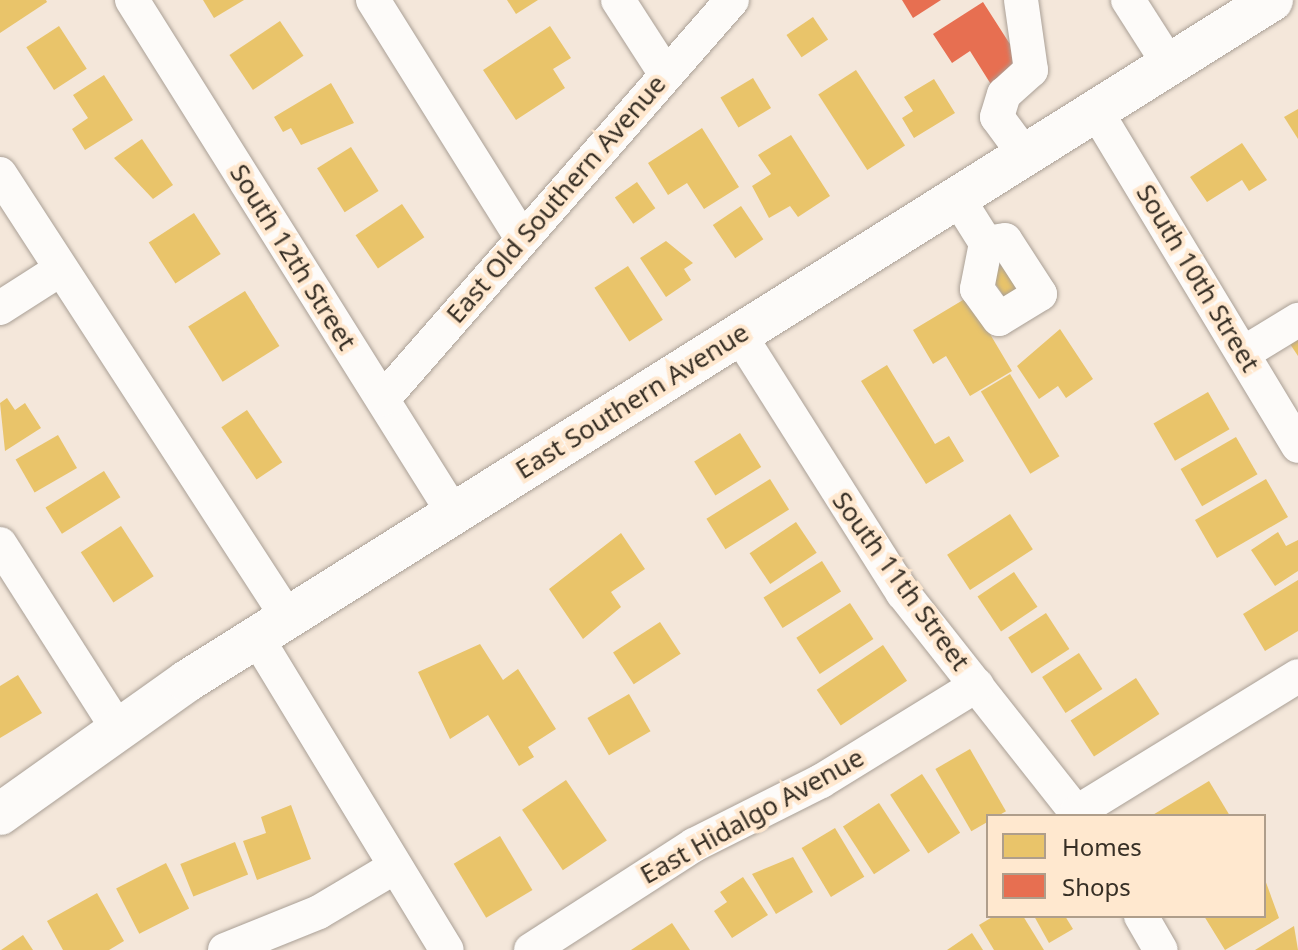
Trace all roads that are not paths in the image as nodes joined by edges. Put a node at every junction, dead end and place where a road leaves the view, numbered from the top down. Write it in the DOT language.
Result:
graph roads {
  1 [pos="132,0"];
  2 [pos="373,0"];
  3 [pos="618,0"];
  4 [pos="732,0"];
  5 [pos="1021,0"];
  6 [pos="1128,0"];
  7 [pos="1272,0"];
  8 [pos="1169,64"];
  9 [pos="665,73"];
  10 [pos="1096,111"];
  11 [pos="1025,155"];
  12 [pos="0,174"];
  13 [pos="957,197"];
  14 [pos="522,238"];
  15 [pos="986,243"];
  16 [pos="61,269"];
  17 [pos="0,308"];
  18 [pos="1298,320"];
  19 [pos="739,334"];
  20 [pos="1247,351"];
  21 [pos="383,399"];
  22 [pos="1298,446"];
  23 [pos="454,514"];
  24 [pos="0,544"];
  25 [pos="272,628"];
  26 [pos="1298,676"];
  27 [pos="977,685"];
  28 [pos="117,728"];
  29 [pos="0,814"];
  30 [pos="1078,814"];
  31 [pos="393,868"];
  32 [pos="225,950"];
  33 [pos="447,950"];
  34 [pos="531,950"];
  1 -- 21 [label="street, South 12th Street"];
  2 -- 14 [label="street"];
  3 -- 9 [label="street"];
  4 -- 9 [label="street, East Old Southern Avenue"];
  5 -- 11 [label="street"];
  6 -- 8 [label="street"];
  7 -- 8 [label="main road, East Southern Avenue"];
  8 -- 10 [label="main road, East Southern Avenue"];
  9 -- 14 [label="street, East Old Southern Avenue"];
  10 -- 11 [label="main road, East Southern Avenue"];
  10 -- 20 [label="street, South 10th Street"];
  11 -- 13 [label="main road, East Southern Avenue"];
  12 -- 16 [label="street"];
  13 -- 15 [label="street"];
  13 -- 19 [label="main road, East Southern Avenue"];
  14 -- 21 [label="street, East Old Southern Avenue"];
  16 -- 17 [label="street"];
  16 -- 25 [label="street"];
  18 -- 20 [label="street"];
  19 -- 23 [label="main road, East Southern Avenue"];
  19 -- 27 [label="street, South 11th Street"];
  20 -- 22 [label="street, South 10th Street"];
  21 -- 23 [label="street, South 12th Street"];
  23 -- 25 [label="main road, East Southern Avenue"];
  24 -- 28 [label="street"];
  25 -- 28 [label="main road, East Southern Avenue"];
  25 -- 31 [label="street"];
  26 -- 30 [label="street"];
  27 -- 30 [label="street, South 11th Street"];
  27 -- 34 [label="street, East Hidalgo Avenue"];
  28 -- 29 [label="main road, East Southern Avenue"];
  31 -- 32 [label="street"];
  31 -- 33 [label="street"];
}
